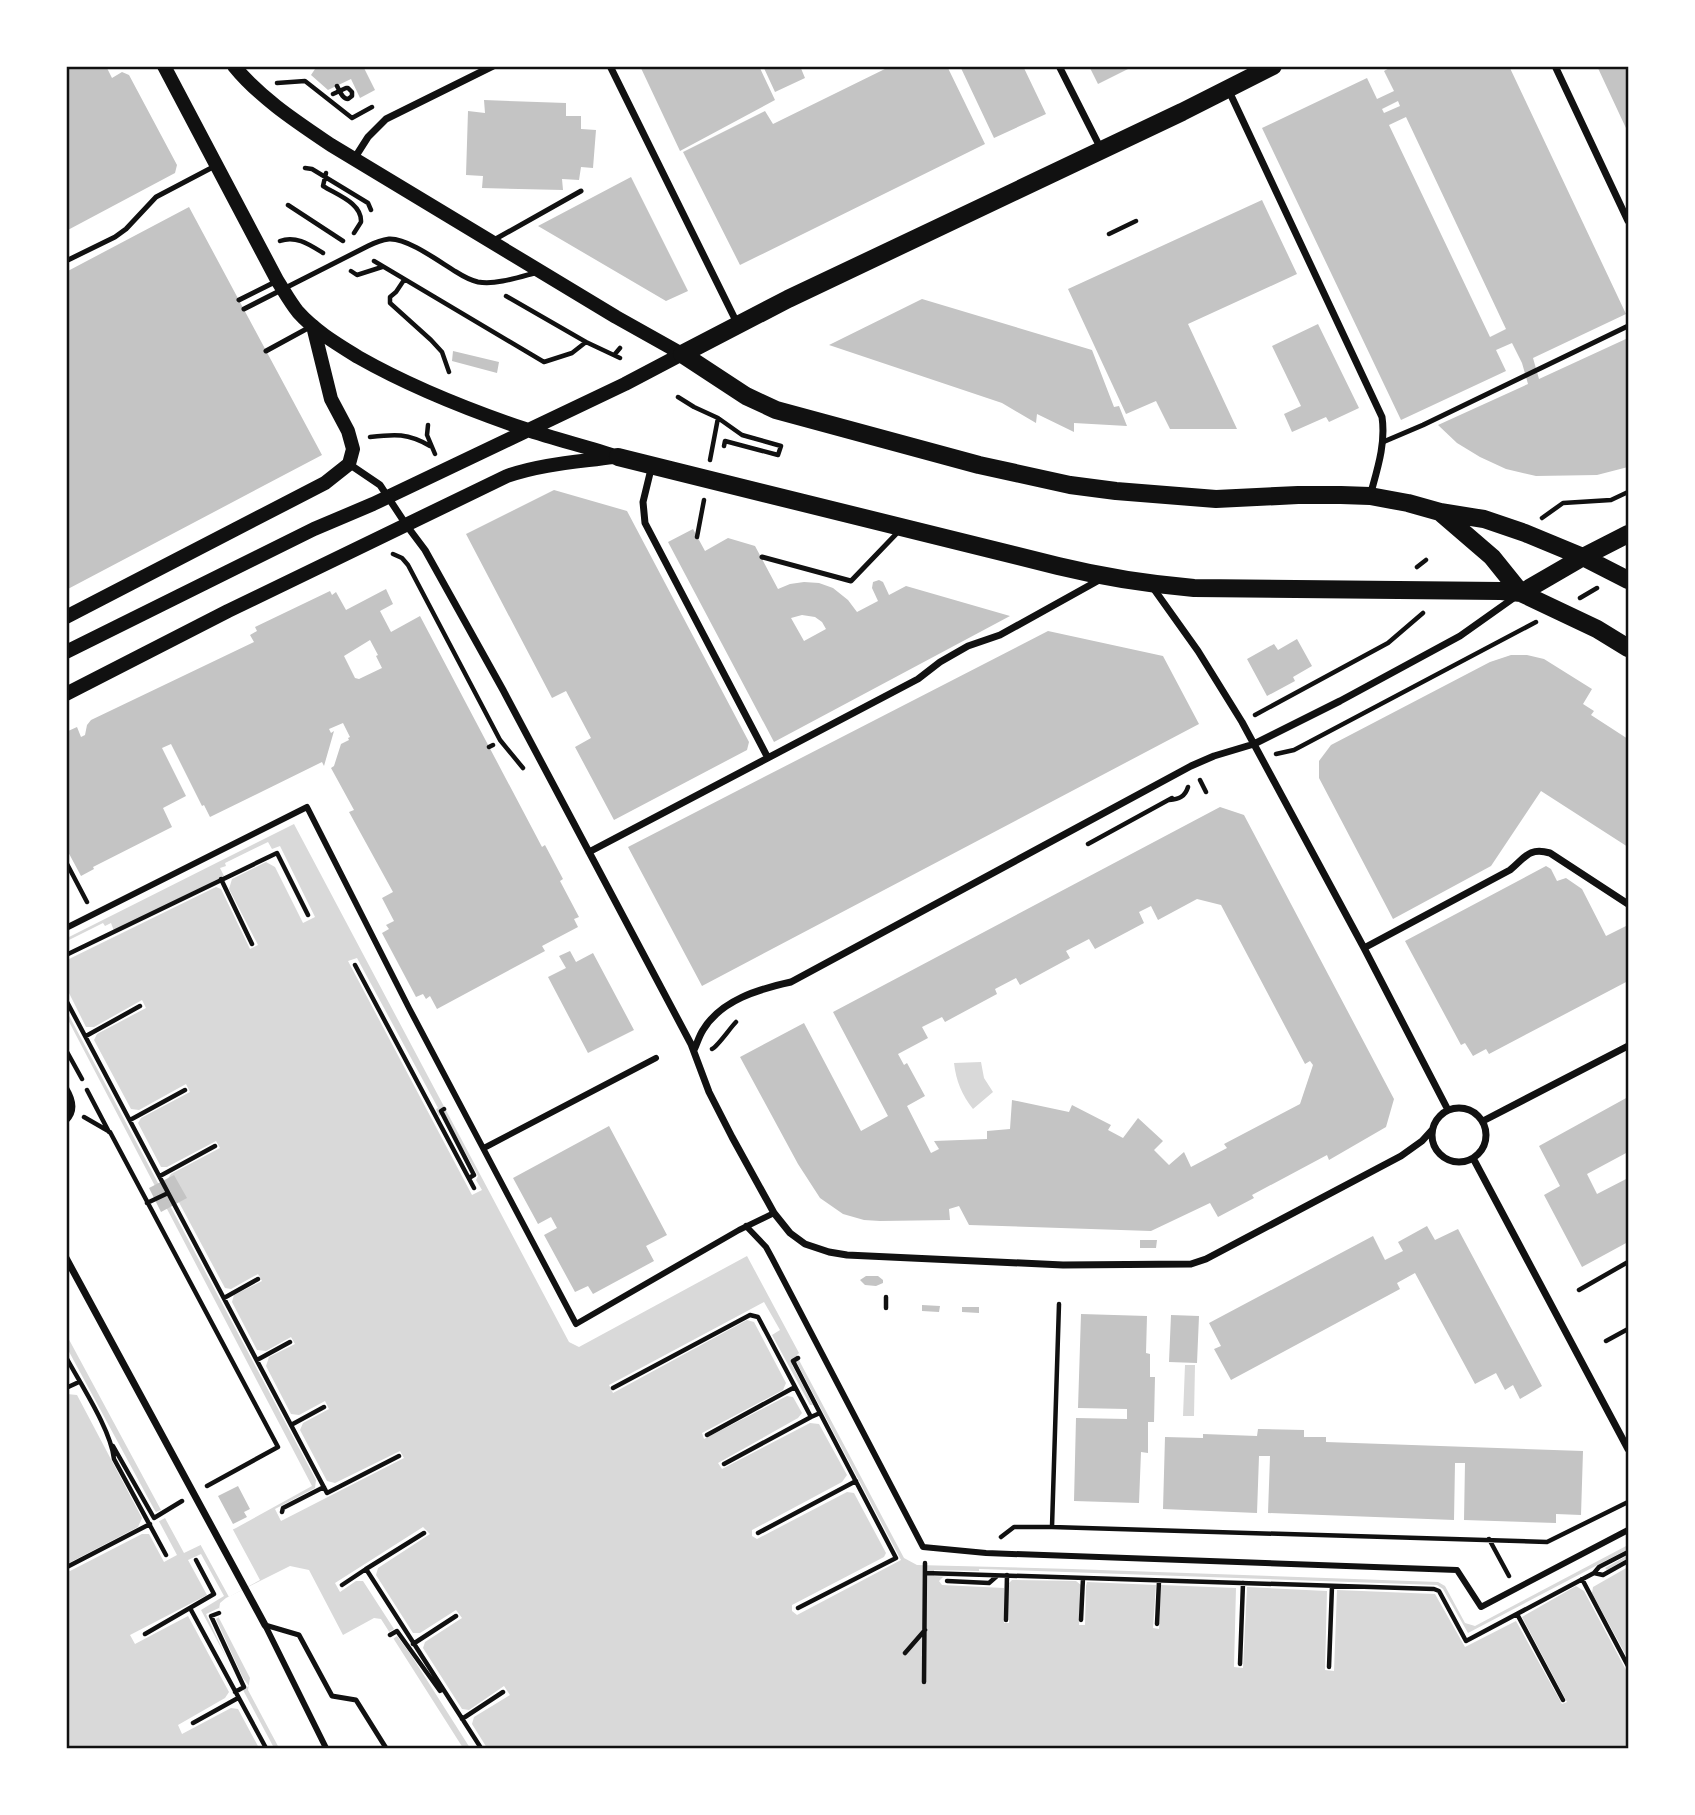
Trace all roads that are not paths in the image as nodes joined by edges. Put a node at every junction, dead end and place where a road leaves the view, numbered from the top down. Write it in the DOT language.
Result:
graph roads {
  1 [pos="164,66"];
  2 [pos="234,66"];
  3 [pos="493,66"];
  4 [pos="610,66"];
  5 [pos="1059,66"];
  6 [pos="1273,66"];
  7 [pos="1555,66"];
  8 [pos="1228,89"];
  9 [pos="1101,150"];
  10 [pos="354,159"];
  11 [pos="216,166"];
  12 [pos="581,191"];
  13 [pos="1629,221"];
  14 [pos="491,242"];
  15 [pos="66,261"];
  16 [pos="541,271"];
  17 [pos="277,280"];
  18 [pos="239,300"];
  19 [pos="244,309"];
  20 [pos="737,324"];
  21 [pos="313,326"];
  22 [pos="1629,326"];
  23 [pos="266,351"];
  24 [pos="682,354"];
  25 [pos="1383,442"];
  26 [pos="618,457"];
  27 [pos="349,464"];
  28 [pos="652,464"];
  29 [pos="1370,496"];
  30 [pos="1440,512"];
  31 [pos="407,526"];
  32 [pos="902,527"];
  33 [pos="1629,534"];
  34 [pos="762,557"];
  35 [pos="1583,557"];
  36 [pos="1105,577"];
  37 [pos="1624,578"];
  38 [pos="1151,585"];
  39 [pos="1521,593"];
  40 [pos="66,617"];
  41 [pos="1629,648"];
  42 [pos="66,652"];
  43 [pos="66,694"];
  44 [pos="1254,744"];
  45 [pos="768,758"];
  46 [pos="589,852"];
  47 [pos="1629,904"];
  48 [pos="66,928"];
  49 [pos="1364,948"];
  50 [pos="1629,1046"];
  51 [pos="694,1050"];
  52 [pos="656,1058"];
  53 [pos="66,1089"];
  54 [pos="1448,1110"];
  55 [pos="66,1120"];
  56 [pos="1483,1121"];
  57 [pos="1432,1130"];
  58 [pos="484,1147"];
  59 [pos="1473,1158"];
  60 [pos="774,1213"];
  61 [pos="746,1226"];
  62 [pos="66,1258"];
  63 [pos="1629,1449"];
  64 [pos="1629,1530"];
  65 [pos="265,1625"];
  66 [pos="326,1748"];
  67 [pos="386,1748"];
  1 -- 11 [label="main road"];
  2 -- 10 [label="main road"];
  3 -- 10 [label="street"];
  4 -- 20 [label="street"];
  5 -- 9 [label="street"];
  6 -- 8 [label="main road"];
  7 -- 13 [label="street"];
  8 -- 9 [label="main road"];
  8 -- 25 [label="street"];
  9 -- 20 [label="main road"];
  10 -- 14 [label="main road"];
  11 -- 15 [label="lane"];
  11 -- 17 [label="main road"];
  12 -- 14 [label="lane"];
  14 -- 16 [label="main road"];
  16 -- 19 [label="lane"];
  16 -- 24 [label="main road"];
  17 -- 18 [label="lane"];
  17 -- 21 [label="main road"];
  20 -- 24 [label="main road"];
  21 -- 23 [label="lane"];
  21 -- 26 [label="main road"];
  21 -- 27 [label="main road"];
  22 -- 25 [label="lane"];
  24 -- 29 [label="main road"];
  24 -- 42 [label="main road"];
  25 -- 29 [label="street"];
  26 -- 28 [label="main road"];
  26 -- 31 [label="main road"];
  27 -- 31 [label="street"];
  27 -- 40 [label="main road"];
  28 -- 32 [label="main road"];
  28 -- 45 [label="street"];
  29 -- 30 [label="main road"];
  30 -- 35 [label="main road"];
  30 -- 39 [label="main road"];
  31 -- 43 [label="main road"];
  31 -- 46 [label="street"];
  32 -- 34 [label="lane"];
  32 -- 36 [label="main road"];
  33 -- 35 [label="main road"];
  35 -- 37 [label="main road"];
  35 -- 39 [label="main road"];
  36 -- 38 [label="main road"];
  36 -- 45 [label="street"];
  38 -- 39 [label="main road"];
  38 -- 44 [label="street"];
  39 -- 41 [label="main road"];
  39 -- 44 [label="street"];
  44 -- 49 [label="street"];
  44 -- 51 [label="street"];
  45 -- 46 [label="street"];
  46 -- 51 [label="street"];
  47 -- 49 [label="street"];
  48 -- 58 [label="street"];
  49 -- 54 [label="street"];
  50 -- 56 [label="street"];
  51 -- 60 [label="street"];
  52 -- 58 [label="street"];
  53 -- 55 [label="street"];
  54 -- 56 [label="street"];
  54 -- 57 [label="street"];
  56 -- 59 [label="street"];
  57 -- 59 [label="street"];
  57 -- 60 [label="street"];
  58 -- 61 [label="street"];
  59 -- 63 [label="street"];
  60 -- 61 [label="street"];
  61 -- 64 [label="street"];
  62 -- 65 [label="street"];
  65 -- 66 [label="street"];
  65 -- 67 [label="lane"];
}
